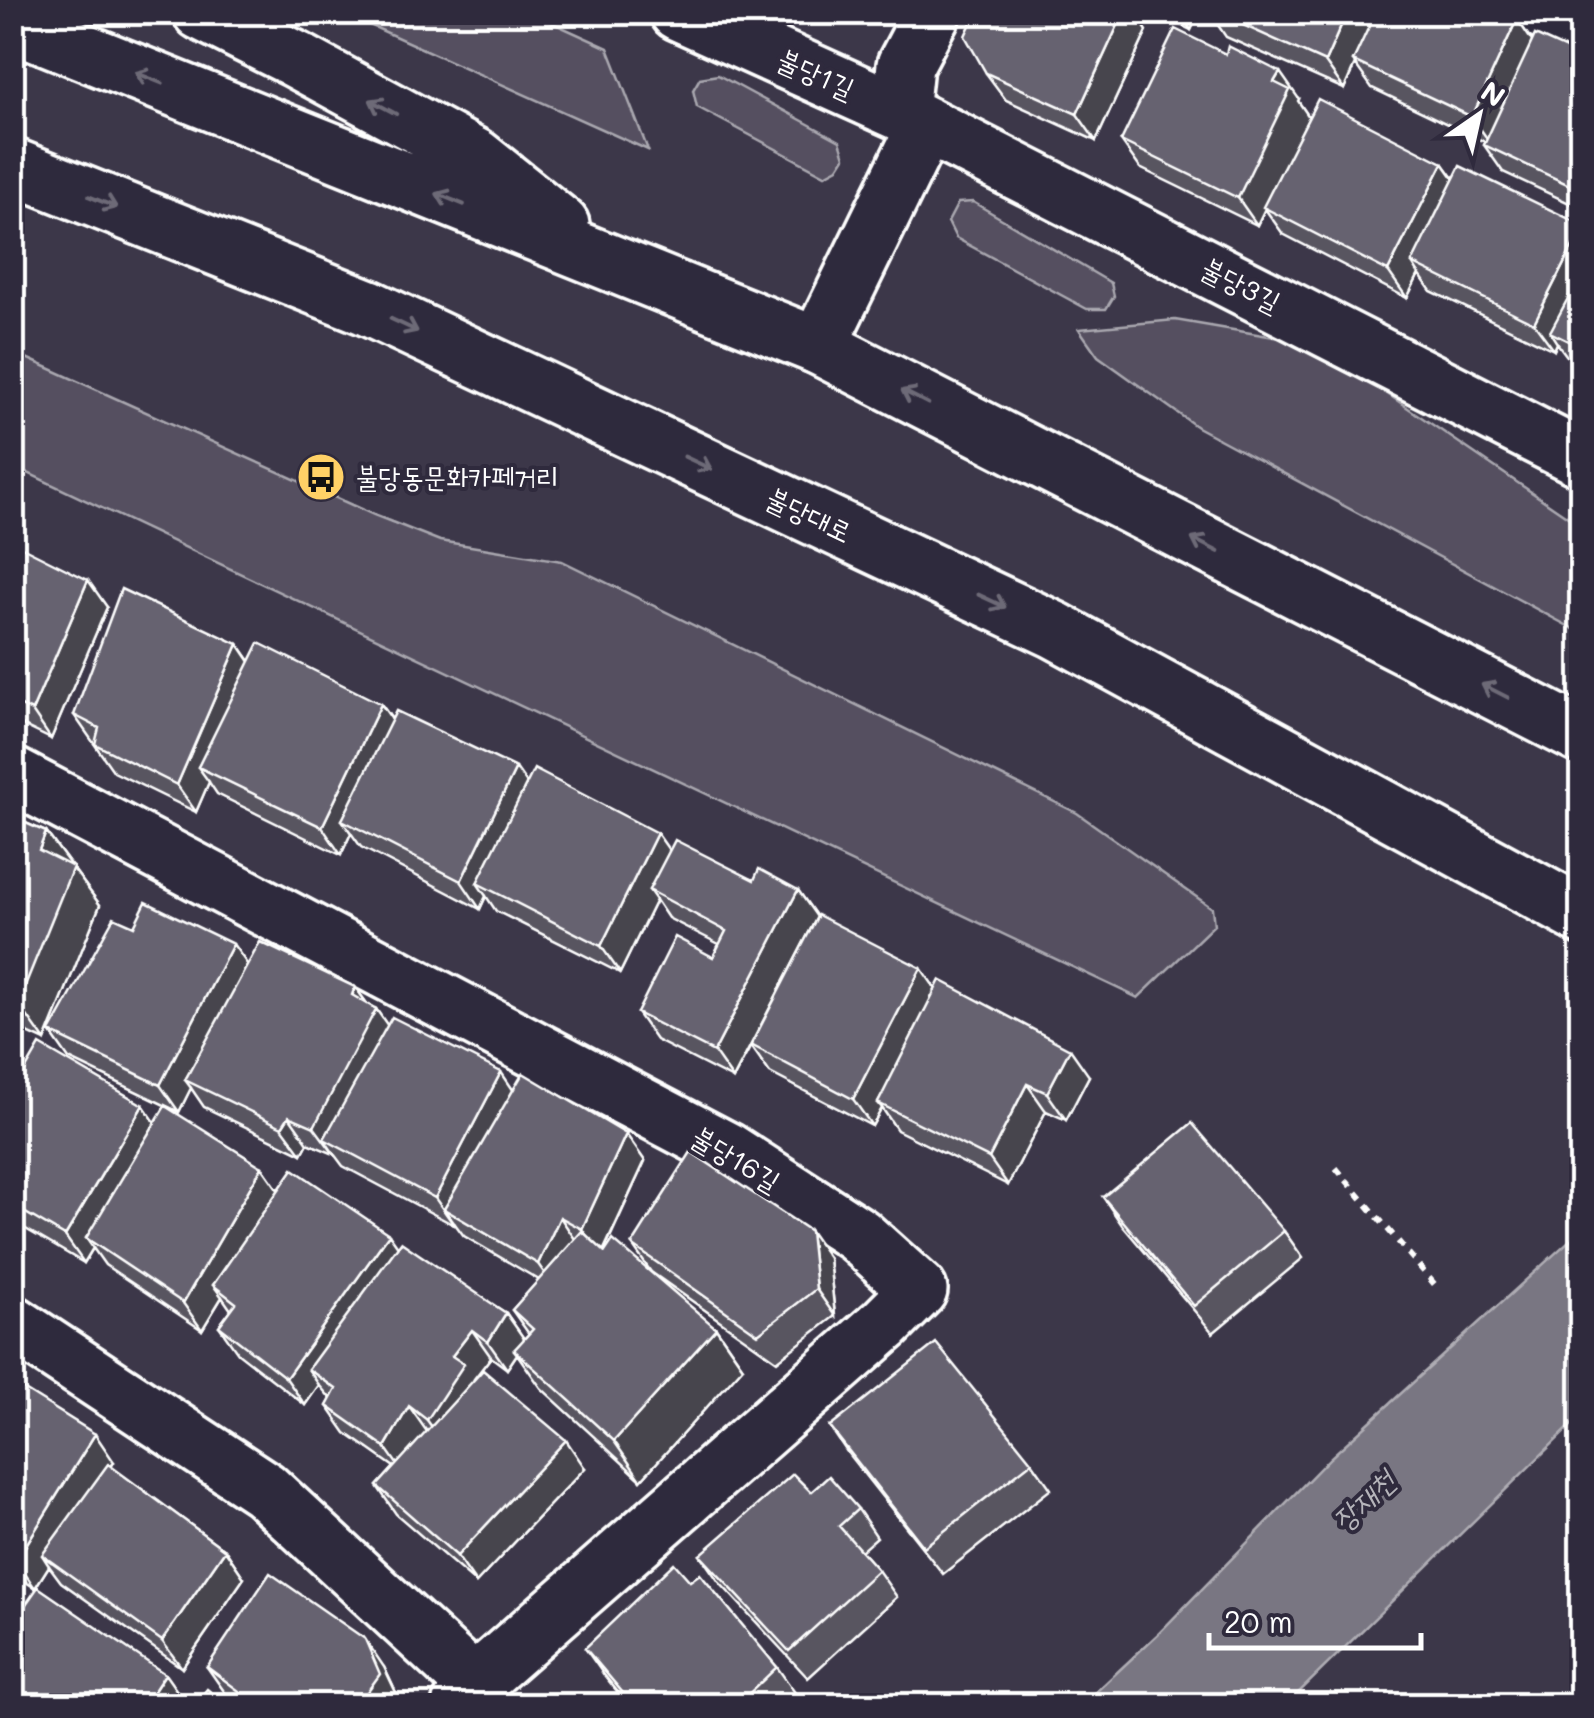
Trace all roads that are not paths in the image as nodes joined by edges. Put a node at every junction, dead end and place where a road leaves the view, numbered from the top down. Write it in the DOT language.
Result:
graph roads {
  1 [pos="201,12"];
  2 [pos="678,12"];
  3 [pos="934,12"];
  4 [pos="1544,12"];
  5 [pos="12,23"];
  6 [pos="1582,29"];
  7 [pos="913,118"];
  8 [pos="12,166"];
  9 [pos="606,262"];
  10 [pos="818,346"];
  11 [pos="1582,459"];
  12 [pos="1582,736"];
  13 [pos="12,775"];
  14 [pos="1582,916"];
  15 [pos="12,1323"];
  16 [pos="467,1694"];
  9 -- 1 [label="main road, one-way"];
  2 -- 7 [label="main road, 불당1길"];
  3 -- 7 [label="main road"];
  4 -- 6 [label="main road"];
  9 -- 5 [label="main road, one-way"];
  7 -- 10 [label="main road"];
  7 -- 11 [label="main road, 불당3길"];
  8 -- 14 [label="main road, 불당대로, one-way"];
  9 -- 10 [label="main road"];
  12 -- 10 [label="main road, one-way"];
  13 -- 16 [label="main road, 불당16길"];
  15 -- 16 [label="main road, 불당16길"];
}
